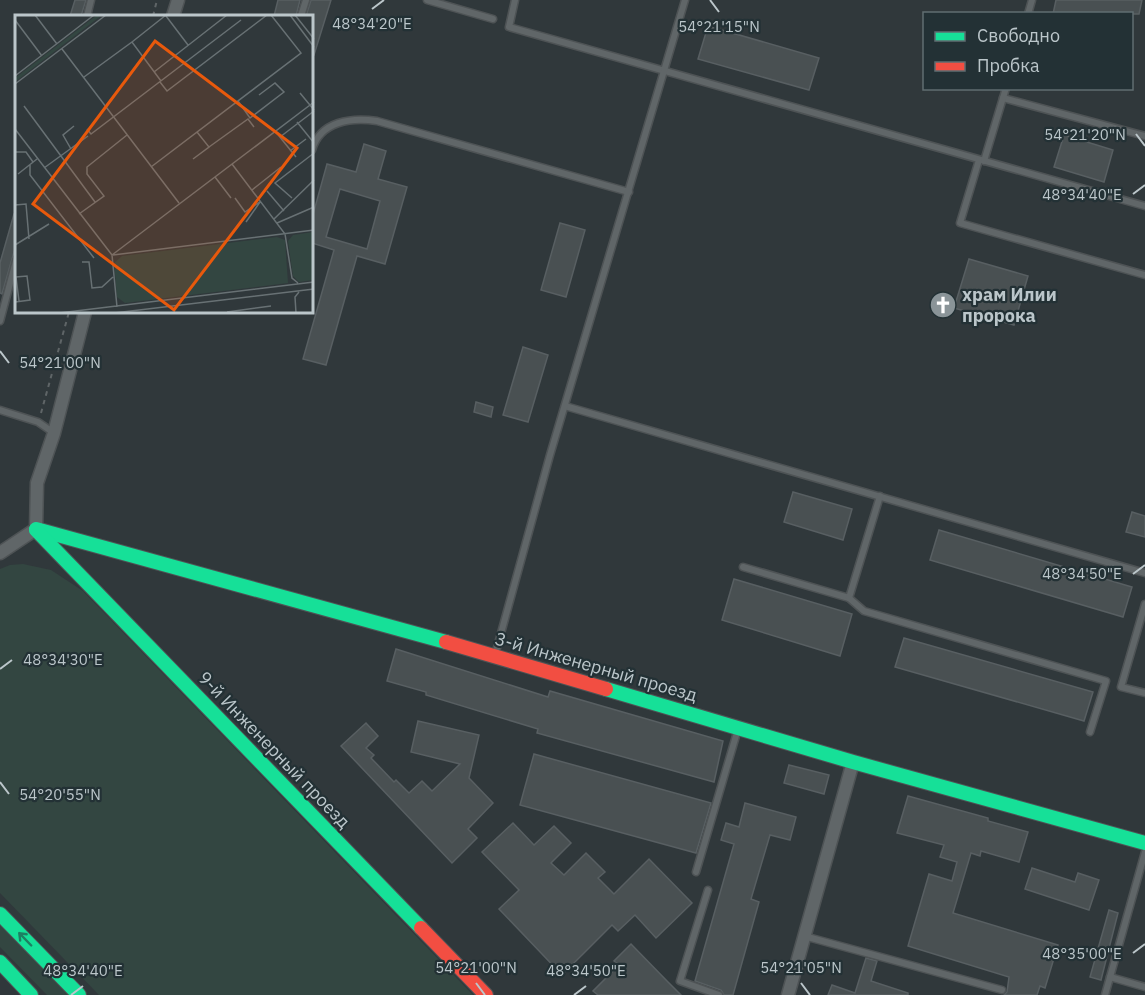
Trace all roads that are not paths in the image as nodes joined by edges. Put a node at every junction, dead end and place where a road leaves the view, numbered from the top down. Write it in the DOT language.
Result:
graph roads {
  1 [pos="91,0"];
  2 [pos="178,0"];
  3 [pos="306,0"];
  4 [pos="426,0"];
  5 [pos="515,0"];
  6 [pos="685,0"];
  7 [pos="87,15"];
  8 [pos="173,15"];
  9 [pos="301,15"];
  10 [pos="493,19"];
  11 [pos="665,72"];
  12 [pos="1005,90"];
  13 [pos="1003,98"];
  14 [pos="1145,136"];
  15 [pos="314,143"];
  16 [pos="982,160"];
  17 [pos="629,192"];
  18 [pos="1145,206"];
  19 [pos="15,265"];
  20 [pos="1145,275"];
  21 [pos="84,314"];
  22 [pos="0,321"];
  23 [pos="565,406"];
  24 [pos="0,410"];
  25 [pos="54,433"];
  26 [pos="880,496"];
  27 [pos="36,529"];
  28 [pos="0,553"];
  29 [pos="742,567"];
  30 [pos="1145,573"];
  31 [pos="849,598"];
  32 [pos="1145,604"];
  33 [pos="495,656"];
  34 [pos="1145,693"];
  35 [pos="739,728"];
  36 [pos="1090,732"];
  37 [pos="853,762"];
  38 [pos="1145,843"];
  39 [pos="1145,852"];
  40 [pos="696,872"];
  41 [pos="1137,882"];
  42 [pos="1145,884"];
  43 [pos="708,890"];
  44 [pos="0,914"];
  45 [pos="804,936"];
  46 [pos="0,962"];
  47 [pos="1110,977"];
  48 [pos="1145,987"];
  49 [pos="1002,990"];
  50 [pos="31,995"];
  51 [pos="79,995"];
  52 [pos="486,995"];
  53 [pos="719,995"];
  54 [pos="788,995"];
  55 [pos="1105,995"];
  1 -- 7 [label="lane"];
  2 -- 8 [label="street"];
  3 -- 9 [label="lane"];
  4 -- 10 [label="lane"];
  5 -- 11 [label="lane"];
  6 -- 11 [label="lane"];
  11 -- 16 [label="lane"];
  11 -- 17 [label="lane"];
  12 -- 13 [label="lane"];
  13 -- 14 [label="lane"];
  13 -- 16 [label="lane"];
  15 -- 17 [label="lane"];
  16 -- 18 [label="lane"];
  16 -- 20 [label="lane"];
  17 -- 23 [label="lane"];
  19 -- 22 [label="lane"];
  21 -- 25 [label="street"];
  23 -- 26 [label="lane"];
  23 -- 33 [label="lane"];
  24 -- 25 [label="lane"];
  25 -- 27 [label="street"];
  26 -- 30 [label="lane"];
  26 -- 31 [label="lane"];
  27 -- 28 [label="street"];
  27 -- 33 [label="street, 3-й Инженерный проезд"];
  27 -- 52 [label="street, 9-й Инженерный проезд"];
  29 -- 31 [label="lane"];
  31 -- 36 [label="lane"];
  32 -- 34 [label="lane"];
  33 -- 35 [label="street, 3-й Инженерный проезд"];
  35 -- 37 [label="street, 3-й Инженерный проезд"];
  35 -- 40 [label="lane"];
  37 -- 38 [label="street, 3-й Инженерный проезд"];
  37 -- 45 [label="street"];
  39 -- 41 [label="lane"];
  41 -- 42 [label="lane"];
  41 -- 47 [label="lane"];
  43 -- 53 [label="lane"];
  51 -- 44 [label="street, one-way"];
  45 -- 49 [label="lane"];
  45 -- 54 [label="street"];
  46 -- 50 [label="street"];
  47 -- 48 [label="lane"];
  47 -- 55 [label="lane"];
}
